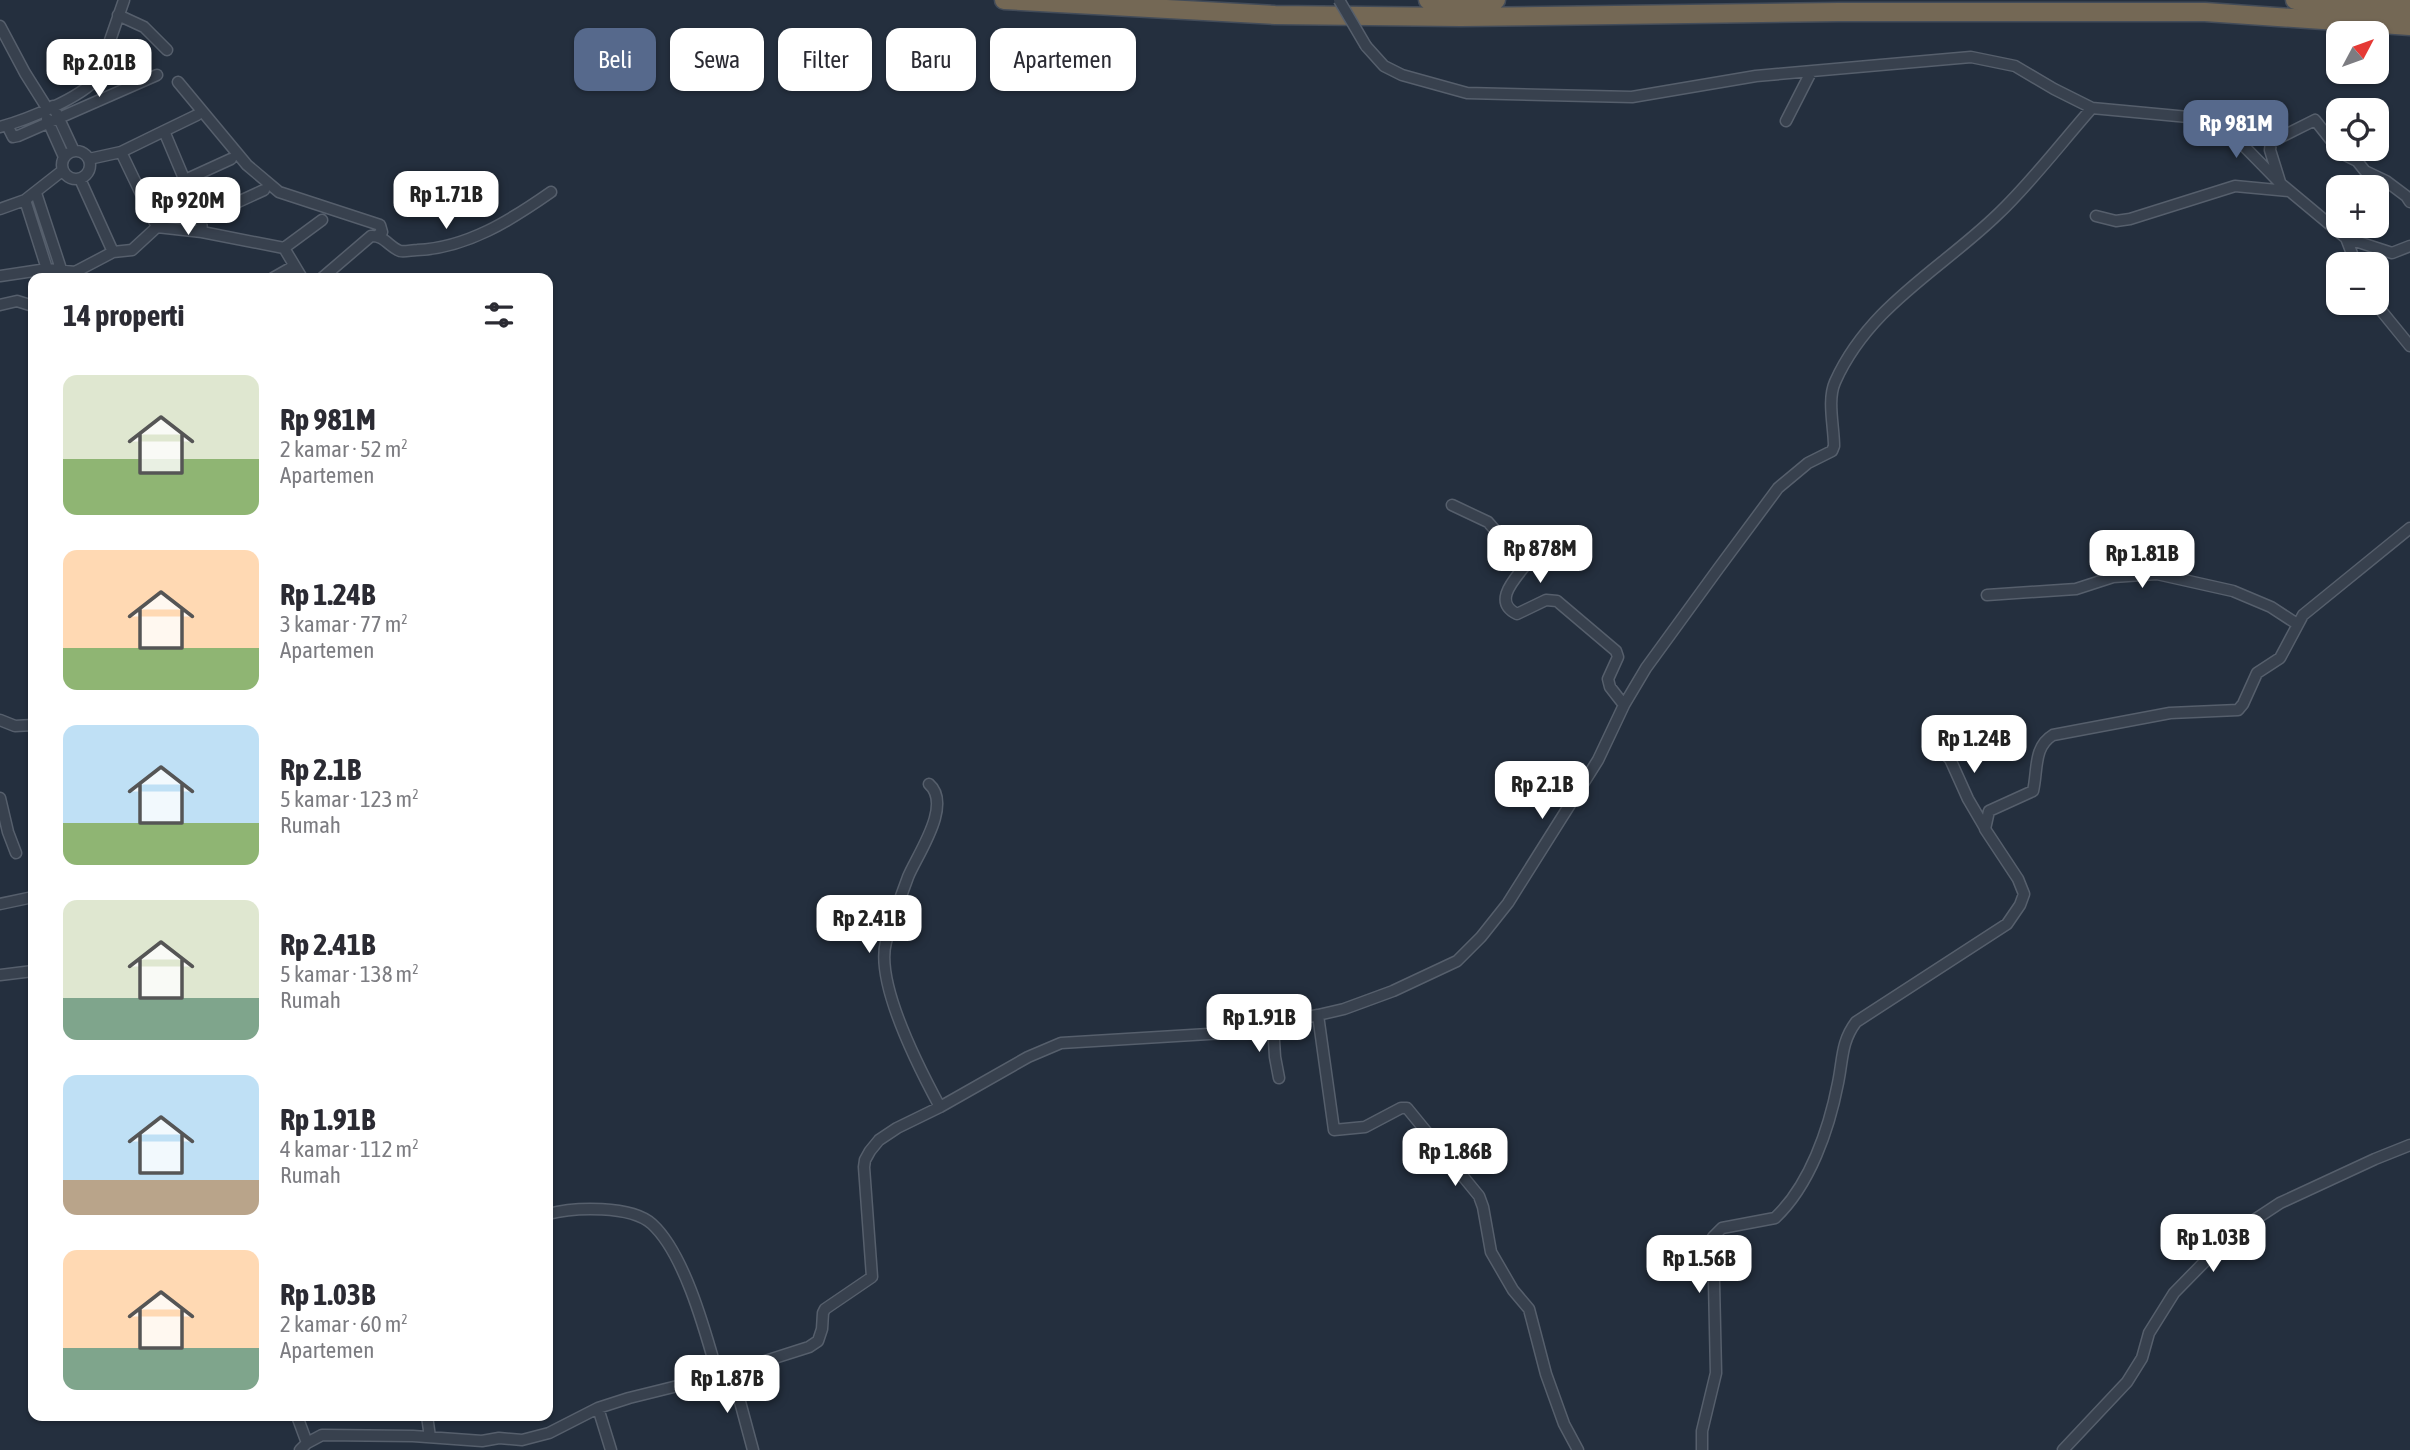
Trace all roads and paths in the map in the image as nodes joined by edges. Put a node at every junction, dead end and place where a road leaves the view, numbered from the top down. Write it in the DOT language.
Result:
graph roads {
  1 [pos="124,0"];
  2 [pos="1004,0"];
  3 [pos="1339,0"];
  4 [pos="1428,0"];
  5 [pos="1496,0"];
  6 [pos="2295,0"];
  7 [pos="2410,9"];
  8 [pos="118,15"];
  9 [pos="0,26"];
  10 [pos="2410,26"];
  11 [pos="167,50"];
  12 [pos="1811,72"];
  13 [pos="157,75"];
  14 [pos="178,82"];
  15 [pos="47,108"];
  16 [pos="2092,108"];
  17 [pos="197,115"];
  18 [pos="60,118"];
  19 [pos="1786,121"];
  20 [pos="50,123"];
  21 [pos="3,126"];
  22 [pos="164,131"];
  23 [pos="75,150"];
  24 [pos="121,152"];
  25 [pos="64,157"];
  26 [pos="89,159"];
  27 [pos="231,159"];
  28 [pos="62,171"];
  29 [pos="80,180"];
  30 [pos="185,180"];
  31 [pos="2280,183"];
  32 [pos="264,190"];
  33 [pos="551,191"];
  34 [pos="2289,191"];
  35 [pos="36,193"];
  36 [pos="25,200"];
  37 [pos="2410,202"];
  38 [pos="0,209"];
  39 [pos="2096,216"];
  40 [pos="201,219"];
  41 [pos="322,220"];
  42 [pos="2326,221"];
  43 [pos="157,227"];
  44 [pos="202,232"];
  45 [pos="377,236"];
  46 [pos="2349,238"];
  47 [pos="2410,246"];
  48 [pos="284,248"];
  49 [pos="113,252"];
  50 [pos="294,266"];
  51 [pos="47,269"];
  52 [pos="61,269"];
  53 [pos="282,273"];
  54 [pos="299,273"];
  55 [pos="328,273"];
  56 [pos="0,276"];
  57 [pos="28,304"];
  58 [pos="0,305"];
  59 [pos="2385,315"];
  60 [pos="2410,346"];
  61 [pos="1452,505"];
  62 [pos="2410,528"];
  63 [pos="1987,595"];
  64 [pos="2297,624"];
  65 [pos="1625,705"];
  66 [pos="3,724"];
  67 [pos="28,725"];
  68 [pos="1936,746"];
  69 [pos="929,784"];
  70 [pos="0,797"];
  71 [pos="1985,829"];
  72 [pos="16,853"];
  73 [pos="28,898"];
  74 [pos="0,904"];
  75 [pos="28,972"];
  76 [pos="0,975"];
  77 [pos="1318,1015"];
  78 [pos="1273,1025"];
  79 [pos="1279,1079"];
  80 [pos="940,1107"];
  81 [pos="2410,1145"];
  82 [pos="553,1213"];
  83 [pos="733,1372"];
  84 [pos="718,1376"];
  85 [pos="598,1408"];
  86 [pos="298,1421"];
  87 [pos="428,1421"];
  88 [pos="430,1437"];
  89 [pos="304,1446"];
  90 [pos="611,1450"];
  91 [pos="754,1450"];
  92 [pos="1578,1450"];
  93 [pos="1702,1450"];
  94 [pos="2063,1450"];
  1 -- 8 [label="street"];
  2 -- 10 [label="highway"];
  3 -- 12 [label="street, bridge"];
  4 -- 5 [label="highway"];
  6 -- 7 [label="highway"];
  8 -- 11 [label="street"];
  8 -- 15 [label="street"];
  9 -- 15 [label="street"];
  12 -- 16 [label="street"];
  12 -- 19 [label="street"];
  13 -- 18 [label="street"];
  14 -- 45 [label="street"];
  15 -- 18 [label="street"];
  15 -- 20 [label="street"];
  15 -- 21 [label="street"];
  16 -- 31 [label="street"];
  16 -- 65 [label="street"];
  17 -- 22 [label="street"];
  18 -- 20 [label="street"];
  18 -- 23 [label="street"];
  20 -- 21 [label="street"];
  20 -- 25 [label="street"];
  22 -- 24 [label="street"];
  22 -- 30 [label="street"];
  23 -- 25 [label="street"];
  23 -- 26 [label="street"];
  24 -- 26 [label="street"];
  24 -- 43 [label="street"];
  25 -- 28 [label="street"];
  26 -- 29 [label="street"];
  27 -- 30 [label="street"];
  28 -- 29 [label="street"];
  28 -- 35 [label="street"];
  29 -- 49 [label="street"];
  30 -- 40 [label="street"];
  31 -- 34 [label="street"];
  31 -- 37 [label="street"];
  32 -- 40 [label="street"];
  33 -- 45 [label="street"];
  34 -- 39 [label="street"];
  34 -- 42 [label="street"];
  35 -- 36 [label="street"];
  35 -- 52 [label="street"];
  36 -- 38 [label="street"];
  36 -- 51 [label="street"];
  40 -- 44 [label="street"];
  41 -- 48 [label="street"];
  43 -- 44 [label="street"];
  43 -- 49 [label="street"];
  44 -- 48 [label="street"];
  45 -- 55 [label="street"];
  46 -- 47 [label="street"];
  48 -- 50 [label="street"];
  49 -- 52 [label="street"];
  50 -- 53 [label="street"];
  50 -- 54 [label="street"];
  51 -- 52 [label="street"];
  51 -- 56 [label="street"];
  57 -- 58 [label="street"];
  59 -- 60 [label="street"];
  61 -- 65 [label="street"];
  62 -- 64 [label="street"];
  63 -- 64 [label="street"];
  64 -- 71 [label="street"];
  65 -- 77 [label="street"];
  66 -- 67 [label="street"];
  68 -- 71 [label="street"];
  69 -- 80 [label="street"];
  70 -- 72 [label="street"];
  71 -- 93 [label="street"];
  73 -- 74 [label="street"];
  75 -- 76 [label="street"];
  77 -- 78 [label="street"];
  77 -- 92 [label="street"];
  78 -- 79 [label="street"];
  78 -- 80 [label="street"];
  80 -- 83 [label="street"];
  81 -- 94 [label="street"];
  82 -- 84 [label="street"];
  83 -- 84 [label="street"];
  83 -- 91 [label="street"];
  84 -- 85 [label="street"];
  85 -- 88 [label="street"];
  85 -- 90 [label="street"];
  86 -- 89 [label="street"];
  87 -- 88 [label="street"];
  88 -- 89 [label="street"];
}
